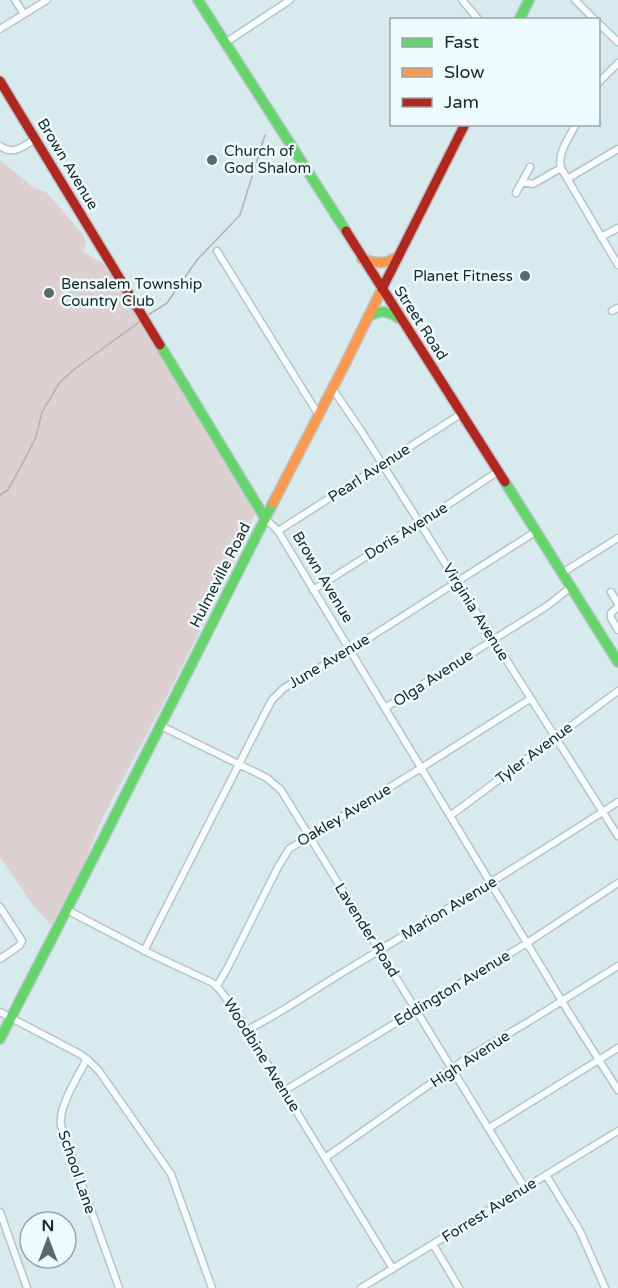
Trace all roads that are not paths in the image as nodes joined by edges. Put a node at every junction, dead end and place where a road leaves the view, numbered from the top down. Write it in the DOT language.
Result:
graph roads {
  1 [pos="15,0"];
  2 [pos="47,0"];
  3 [pos="198,0"];
  4 [pos="290,0"];
  5 [pos="462,0"];
  6 [pos="529,0"];
  7 [pos="575,0"];
  8 [pos="24,14"];
  9 [pos="477,18"];
  10 [pos="520,18"];
  11 [pos="593,18"];
  12 [pos="600,25"];
  13 [pos="0,29"];
  14 [pos="618,42"];
  15 [pos="225,43"];
  16 [pos="618,63"];
  17 [pos="0,81"];
  18 [pos="600,82"];
  19 [pos="464,126"];
  20 [pos="575,126"];
  21 [pos="35,139"];
  22 [pos="0,146"];
  23 [pos="618,149"];
  24 [pos="530,167"];
  25 [pos="561,168"];
  26 [pos="567,179"];
  27 [pos="522,182"];
  28 [pos="516,193"];
  29 [pos="618,228"];
  30 [pos="601,237"];
  31 [pos="217,250"];
  32 [pos="399,255"];
  33 [pos="362,259"];
  34 [pos="618,265"];
  35 [pos="382,289"];
  36 [pos="368,317"];
  37 [pos="401,319"];
  38 [pos="332,388"];
  39 [pos="318,414"];
  40 [pos="461,414"];
  41 [pos="382,465"];
  42 [pos="498,472"];
  43 [pos="265,518"];
  44 [pos="419,524"];
  45 [pos="278,531"];
  46 [pos="535,532"];
  47 [pos="618,538"];
  48 [pos="562,573"];
  49 [pos="456,581"];
  50 [pos="571,587"];
  51 [pos="313,590"];
  52 [pos="611,592"];
  53 [pos="618,605"];
  54 [pos="618,630"];
  55 [pos="493,640"];
  56 [pos="350,650"];
  57 [pos="618,662"];
  58 [pos="618,690"];
  59 [pos="530,699"];
  60 [pos="385,708"];
  61 [pos="161,726"];
  62 [pos="555,737"];
  63 [pos="239,764"];
  64 [pos="421,768"];
  65 [pos="618,802"];
  66 [pos="603,812"];
  67 [pos="450,816"];
  68 [pos="309,836"];
  69 [pos="618,836"];
  70 [pos="491,883"];
  71 [pos="618,883"];
  72 [pos="0,907"];
  73 [pos="67,910"];
  74 [pos="527,942"];
  75 [pos="144,951"];
  76 [pos="380,951"];
  77 [pos="0,959"];
  78 [pos="618,966"];
  79 [pos="217,986"];
  80 [pos="562,1001"];
  81 [pos="416,1010"];
  82 [pos="0,1012"];
  83 [pos="10,1018"];
  84 [pos="247,1030"];
  85 [pos="0,1039"];
  86 [pos="618,1048"];
  87 [pos="87,1059"];
  88 [pos="599,1060"];
  89 [pos="452,1069"];
  90 [pos="618,1090"];
  91 [pos="284,1091"];
  92 [pos="489,1128"];
  93 [pos="618,1131"];
  94 [pos="325,1158"];
  95 [pos="546,1175"];
  96 [pos="525,1188"];
  97 [pos="0,1212"];
  98 [pos="433,1244"];
  99 [pos="393,1269"];
  100 [pos="27,1288"];
  101 [pos="118,1288"];
  102 [pos="212,1288"];
  103 [pos="361,1288"];
  104 [pos="459,1288"];
  105 [pos="605,1288"];
  1 -- 8 [label="street"];
  2 -- 8 [label="street"];
  3 -- 15 [label="main road, Street Road"];
  4 -- 15 [label="street"];
  5 -- 9 [label="street"];
  6 -- 10 [label="main road"];
  7 -- 11 [label="street"];
  8 -- 13 [label="street"];
  12 -- 14 [label="street"];
  15 -- 33 [label="main road, Street Road"];
  16 -- 18 [label="street"];
  17 -- 21 [label="main road, Brown Avenue"];
  19 -- 32 [label="main road, Hulmeville Road"];
  20 -- 25 [label="street"];
  21 -- 22 [label="street"];
  21 -- 43 [label="main road, Brown Avenue"];
  23 -- 26 [label="street"];
  24 -- 27 [label="street"];
  25 -- 26 [label="street"];
  25 -- 27 [label="street"];
  26 -- 30 [label="street"];
  27 -- 28 [label="street"];
  29 -- 30 [label="street"];
  30 -- 34 [label="street"];
  31 -- 39 [label="street"];
  32 -- 33 [label="main road"];
  32 -- 35 [label="main road, Hulmeville Road"];
  33 -- 35 [label="main road, Street Road"];
  35 -- 36 [label="main road, Hulmeville Road"];
  35 -- 37 [label="main road, Street Road"];
  36 -- 37 [label="main road"];
  36 -- 38 [label="main road, Hulmeville Road"];
  37 -- 40 [label="main road, Street Road"];
  38 -- 39 [label="main road, Hulmeville Road"];
  38 -- 41 [label="street, Virginia Avenue"];
  39 -- 43 [label="main road, Hulmeville Road"];
  40 -- 41 [label="street, Pearl Avenue"];
  40 -- 42 [label="main road, Street Road"];
  41 -- 44 [label="street, Virginia Avenue"];
  41 -- 45 [label="street, Pearl Avenue"];
  42 -- 44 [label="street, Doris Avenue"];
  42 -- 46 [label="main road, Street Road"];
  43 -- 45 [label="street, Brown Avenue"];
  43 -- 61 [label="main road, Hulmeville Road"];
  44 -- 49 [label="street, Virginia Avenue"];
  44 -- 51 [label="street, Doris Avenue"];
  45 -- 51 [label="street, Brown Avenue"];
  46 -- 48 [label="main road, Street Road"];
  46 -- 49 [label="street, June Avenue"];
  47 -- 48 [label="street"];
  48 -- 50 [label="main road, Street Road"];
  49 -- 55 [label="street, Virginia Avenue"];
  49 -- 56 [label="street, June Avenue"];
  50 -- 55 [label="street, Olga Avenue"];
  50 -- 57 [label="main road, Street Road"];
  51 -- 56 [label="street, Brown Avenue"];
  52 -- 53 [label="street"];
  53 -- 54 [label="street"];
  55 -- 59 [label="street, Virginia Avenue"];
  55 -- 60 [label="street, Olga Avenue"];
  56 -- 60 [label="street, Brown Avenue"];
  56 -- 63 [label="street, June Avenue"];
  58 -- 62 [label="street, Tyler Avenue"];
  59 -- 62 [label="street, Virginia Avenue"];
  59 -- 64 [label="street, Oakley Avenue"];
  60 -- 64 [label="street, Brown Avenue"];
  61 -- 63 [label="street, Lavender Road"];
  61 -- 73 [label="main road, Hulmeville Road"];
  62 -- 66 [label="street, Virginia Avenue"];
  62 -- 67 [label="street, Tyler Avenue"];
  63 -- 68 [label="street, Lavender Road"];
  63 -- 75 [label="street, June Avenue"];
  64 -- 67 [label="street, Brown Avenue"];
  64 -- 68 [label="street, Oakley Avenue"];
  65 -- 66 [label="street, Marion Avenue"];
  66 -- 69 [label="street, Virginia Avenue"];
  66 -- 70 [label="street, Marion Avenue"];
  67 -- 70 [label="street, Brown Avenue"];
  68 -- 76 [label="street, Lavender Road"];
  68 -- 79 [label="street, Oakley Avenue"];
  70 -- 74 [label="street, Brown Avenue"];
  70 -- 76 [label="street, Marion Avenue"];
  71 -- 74 [label="street, Eddington Avenue"];
  72 -- 77 [label="street"];
  73 -- 75 [label="street, Woodbine Avenue"];
  73 -- 83 [label="main road, Hulmeville Road"];
  74 -- 80 [label="street, Brown Avenue"];
  74 -- 81 [label="street, Eddington Avenue"];
  75 -- 79 [label="street, Woodbine Avenue"];
  76 -- 81 [label="street, Lavender Road"];
  76 -- 84 [label="street, Marion Avenue"];
  78 -- 80 [label="street, High Avenue"];
  79 -- 84 [label="street, Woodbine Avenue"];
  80 -- 88 [label="street, Brown Avenue"];
  80 -- 89 [label="street, High Avenue"];
  81 -- 89 [label="street, Lavender Road"];
  81 -- 91 [label="street, Eddington Avenue"];
  82 -- 83 [label="street"];
  83 -- 85 [label="main road, Hulmeville Road"];
  83 -- 87 [label="street"];
  84 -- 91 [label="street, Woodbine Avenue"];
  86 -- 88 [label="street"];
  87 -- 101 [label="street, School Lane"];
  87 -- 102 [label="street"];
  88 -- 90 [label="street, Brown Avenue"];
  88 -- 92 [label="street"];
  89 -- 92 [label="street, Lavender Road"];
  89 -- 94 [label="street, High Avenue"];
  91 -- 94 [label="street, Woodbine Avenue"];
  92 -- 96 [label="street, Lavender Road"];
  93 -- 95 [label="street, Forrest Avenue"];
  94 -- 99 [label="street, Woodbine Avenue"];
  95 -- 96 [label="street, Forrest Avenue"];
  95 -- 105 [label="street"];
  96 -- 98 [label="street, Forrest Avenue"];
  97 -- 100 [label="street"];
  98 -- 99 [label="street, Forrest Avenue"];
  98 -- 104 [label="street"];
  99 -- 103 [label="street, Forrest Avenue"];
}
